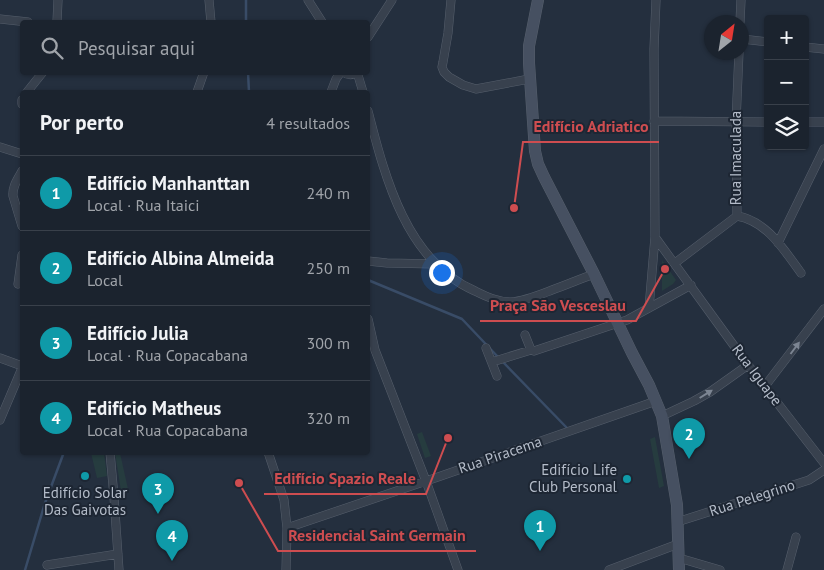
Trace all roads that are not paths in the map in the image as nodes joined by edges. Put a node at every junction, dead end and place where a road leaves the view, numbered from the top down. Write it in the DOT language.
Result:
graph roads {
  1 [pos="58,0"];
  2 [pos="209,0"];
  3 [pos="308,0"];
  4 [pos="392,0"];
  5 [pos="451,0"];
  6 [pos="538,0"];
  7 [pos="656,0"];
  8 [pos="741,0"];
  9 [pos="740,15"];
  10 [pos="0,19"];
  11 [pos="58,20"];
  12 [pos="211,20"];
  13 [pos="321,20"];
  14 [pos="20,21"];
  15 [pos="370,34"];
  16 [pos="749,40"];
  17 [pos="764,42"];
  18 [pos="809,47"];
  19 [pos="824,49"];
  20 [pos="739,60"];
  21 [pos="41,75"];
  22 [pos="203,75"];
  23 [pos="339,75"];
  24 [pos="358,75"];
  25 [pos="529,79"];
  26 [pos="29,90"];
  27 [pos="198,90"];
  28 [pos="332,90"];
  29 [pos="362,90"];
  30 [pos="370,119"];
  31 [pos="654,121"];
  32 [pos="736,122"];
  33 [pos="764,122"];
  34 [pos="809,122"];
  35 [pos="824,122"];
  36 [pos="0,147"];
  37 [pos="824,149"];
  38 [pos="20,153"];
  39 [pos="20,174"];
  40 [pos="12,191"];
  41 [pos="20,193"];
  42 [pos="736,216"];
  43 [pos="20,219"];
  44 [pos="655,237"];
  45 [pos="778,243"];
  46 [pos="370,261"];
  47 [pos="675,263"];
  48 [pos="436,264"];
  49 [pos="20,270"];
  50 [pos="801,273"];
  51 [pos="594,274"];
  52 [pos="18,284"];
  53 [pos="691,285"];
  54 [pos="649,308"];
  55 [pos="824,309"];
  56 [pos="618,324"];
  57 [pos="525,335"];
  58 [pos="486,348"];
  59 [pos="531,350"];
  60 [pos="371,351"];
  61 [pos="0,358"];
  62 [pos="492,362"];
  63 [pos="20,366"];
  64 [pos="748,366"];
  65 [pos="20,372"];
  66 [pos="497,376"];
  67 [pos="765,386"];
  68 [pos="656,400"];
  69 [pos="662,416"];
  70 [pos="0,420"];
  71 [pos="110,455"];
  72 [pos="269,455"];
  73 [pos="824,463"];
  74 [pos="824,470"];
  75 [pos="426,481"];
  76 [pos="677,522"];
  77 [pos="287,528"];
  78 [pos="796,536"];
  79 [pos="678,544"];
  80 [pos="118,554"];
  81 [pos="679,564"];
  82 [pos="48,565"];
  83 [pos="119,570"];
  84 [pos="286,570"];
  85 [pos="458,570"];
  86 [pos="609,570"];
  87 [pos="720,570"];
  88 [pos="787,570"];
  1 -- 11 [label="street"];
  2 -- 12 [label="street"];
  3 -- 13 [label="street"];
  4 -- 15 [label="street"];
  5 -- 25 [label="street"];
  6 -- 25 [label="main road"];
  7 -- 31 [label="street"];
  8 -- 9 [label="street"];
  10 -- 14 [label="street"];
  16 -- 17 [label="street"];
  18 -- 19 [label="street"];
  20 -- 32 [label="street, Rua Imaculada"];
  21 -- 26 [label="street"];
  22 -- 27 [label="street"];
  23 -- 28 [label="street"];
  24 -- 29 [label="street"];
  25 -- 51 [label="main road"];
  30 -- 48 [label="street"];
  31 -- 32 [label="street"];
  31 -- 44 [label="street"];
  32 -- 33 [label="street"];
  32 -- 42 [label="street, Rua Imaculada"];
  34 -- 35 [label="street"];
  36 -- 38 [label="street"];
  37 -- 45 [label="street"];
  39 -- 40 [label="street"];
  40 -- 41 [label="street"];
  40 -- 43 [label="street"];
  42 -- 45 [label="street"];
  42 -- 47 [label="street, Rua Imaculada"];
  44 -- 47 [label="street, Rua Iguape"];
  44 -- 54 [label="street"];
  45 -- 50 [label="street"];
  46 -- 48 [label="street"];
  47 -- 53 [label="street, Rua Iguape"];
  48 -- 51 [label="street"];
  49 -- 52 [label="street"];
  51 -- 56 [label="main road"];
  53 -- 54 [label="street"];
  53 -- 64 [label="street, Rua Iguape"];
  54 -- 56 [label="street"];
  67 -- 55 [label="street, one-way"];
  56 -- 59 [label="street"];
  56 -- 68 [label="main road"];
  57 -- 59 [label="street"];
  58 -- 62 [label="street"];
  59 -- 62 [label="street"];
  60 -- 75 [label="street"];
  61 -- 63 [label="street"];
  62 -- 66 [label="street"];
  64 -- 67 [label="street, Rua Iguape"];
  69 -- 64 [label="street, one-way"];
  65 -- 70 [label="street"];
  67 -- 73 [label="street, Rua Iguape"];
  68 -- 69 [label="main road"];
  68 -- 75 [label="street, Rua Piracema"];
  69 -- 76 [label="main road"];
  71 -- 80 [label="street"];
  72 -- 77 [label="street"];
  74 -- 76 [label="street, Rua Pelegrino"];
  75 -- 77 [label="street, Rua Piracema"];
  75 -- 85 [label="street"];
  76 -- 79 [label="main road"];
  77 -- 84 [label="street"];
  78 -- 88 [label="street"];
  79 -- 81 [label="main road"];
  79 -- 86 [label="street"];
  80 -- 82 [label="street"];
  80 -- 83 [label="street"];
  81 -- 87 [label="street"];
}
